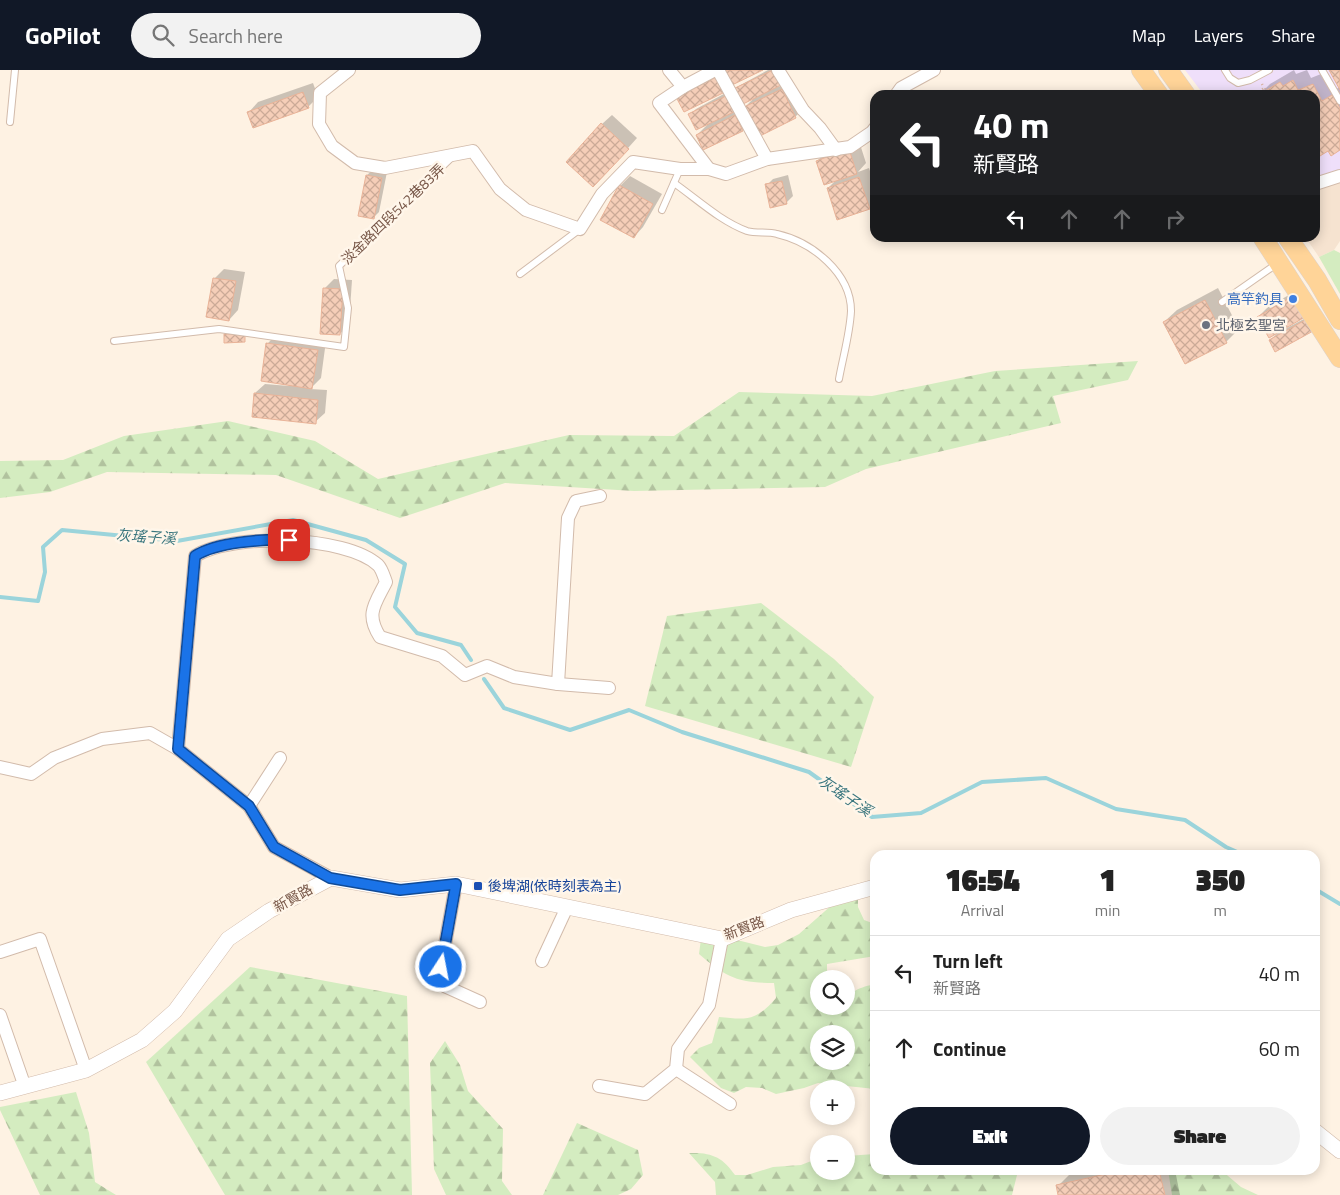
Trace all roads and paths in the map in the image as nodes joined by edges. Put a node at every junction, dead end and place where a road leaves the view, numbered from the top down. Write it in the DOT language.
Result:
graph roads {
  1 [pos="14,70"];
  2 [pos="349,70"];
  3 [pos="669,70"];
  4 [pos="716,70"];
  5 [pos="778,70"];
  6 [pos="934,70"];
  7 [pos="1141,70"];
  8 [pos="1168,70"];
  9 [pos="1225,70"];
  10 [pos="1269,70"];
  11 [pos="1322,70"];
  12 [pos="1262,83"];
  13 [pos="683,87"];
  14 [pos="899,90"];
  15 [pos="1155,90"];
  16 [pos="1182,90"];
  17 [pos="1265,90"];
  18 [pos="1340,101"];
  19 [pos="10,122"];
  20 [pos="870,133"];
  21 [pos="836,150"];
  22 [pos="456,154"];
  23 [pos="768,159"];
  24 [pos="680,169"];
  25 [pos="709,170"];
  26 [pos="1340,176"];
  27 [pos="1320,182"];
  28 [pos="674,183"];
  29 [pos="662,210"];
  30 [pos="580,229"];
  31 [pos="1265,242"];
  32 [pos="1291,242"];
  33 [pos="1279,262"];
  34 [pos="520,274"];
  35 [pos="1222,302"];
  36 [pos="1340,320"];
  37 [pos="114,340"];
  38 [pos="1340,358"];
  39 [pos="839,379"];
  40 [pos="600,496"];
  41 [pos="558,684"];
  42 [pos="609,688"];
  43 [pos="178,749"];
  44 [pos="280,758"];
  45 [pos="0,767"];
  46 [pos="249,806"];
  47 [pos="330,878"];
  48 [pos="456,884"];
  49 [pos="870,888"];
  50 [pos="567,907"];
  51 [pos="722,939"];
  52 [pos="0,952"];
  53 [pos="542,961"];
  54 [pos="480,1002"];
  55 [pos="0,1015"];
  56 [pos="676,1069"];
  57 [pos="86,1070"];
  58 [pos="599,1086"];
  59 [pos="25,1087"];
  60 [pos="0,1093"];
  61 [pos="730,1104"];
  62 [pos="1320,1135"];
  63 [pos="1340,1151"];
  1 -- 19 [label="lane"];
  2 -- 22 [label="street"];
  3 -- 13 [label="street"];
  4 -- 13 [label="street"];
  4 -- 23 [label="street"];
  5 -- 21 [label="street"];
  6 -- 14 [label="street"];
  7 -- 15 [label="main road"];
  8 -- 16 [label="main road"];
  9 -- 10 [label="lane"];
  11 -- 18 [label="lane"];
  12 -- 17 [label="path"];
  13 -- 25 [label="street"];
  20 -- 21 [label="street"];
  21 -- 23 [label="street"];
  22 -- 30 [label="street"];
  22 -- 37 [label="lane, 淡金路四段542巷83弄"];
  23 -- 25 [label="street"];
  24 -- 25 [label="street"];
  24 -- 28 [label="lane"];
  24 -- 30 [label="street"];
  26 -- 27 [label="street"];
  28 -- 29 [label="lane"];
  28 -- 39 [label="lane"];
  30 -- 34 [label="lane"];
  31 -- 33 [label="main road"];
  32 -- 36 [label="main road"];
  33 -- 35 [label="lane"];
  33 -- 38 [label="main road"];
  40 -- 41 [label="street"];
  41 -- 42 [label="street"];
  41 -- 43 [label="street"];
  43 -- 45 [label="street"];
  43 -- 46 [label="street"];
  44 -- 46 [label="street"];
  46 -- 47 [label="street"];
  47 -- 48 [label="street, 新賢路"];
  47 -- 57 [label="street, 新賢路"];
  48 -- 50 [label="street, 新賢路"];
  48 -- 54 [label="street"];
  49 -- 51 [label="street, 新賢路"];
  50 -- 51 [label="street, 新賢路"];
  50 -- 53 [label="street"];
  51 -- 56 [label="street"];
  52 -- 57 [label="street"];
  55 -- 59 [label="street"];
  56 -- 58 [label="street"];
  56 -- 61 [label="street"];
  57 -- 59 [label="street, 新賢路"];
  59 -- 60 [label="street, 新賢路"];
  62 -- 63 [label="street"];
}
